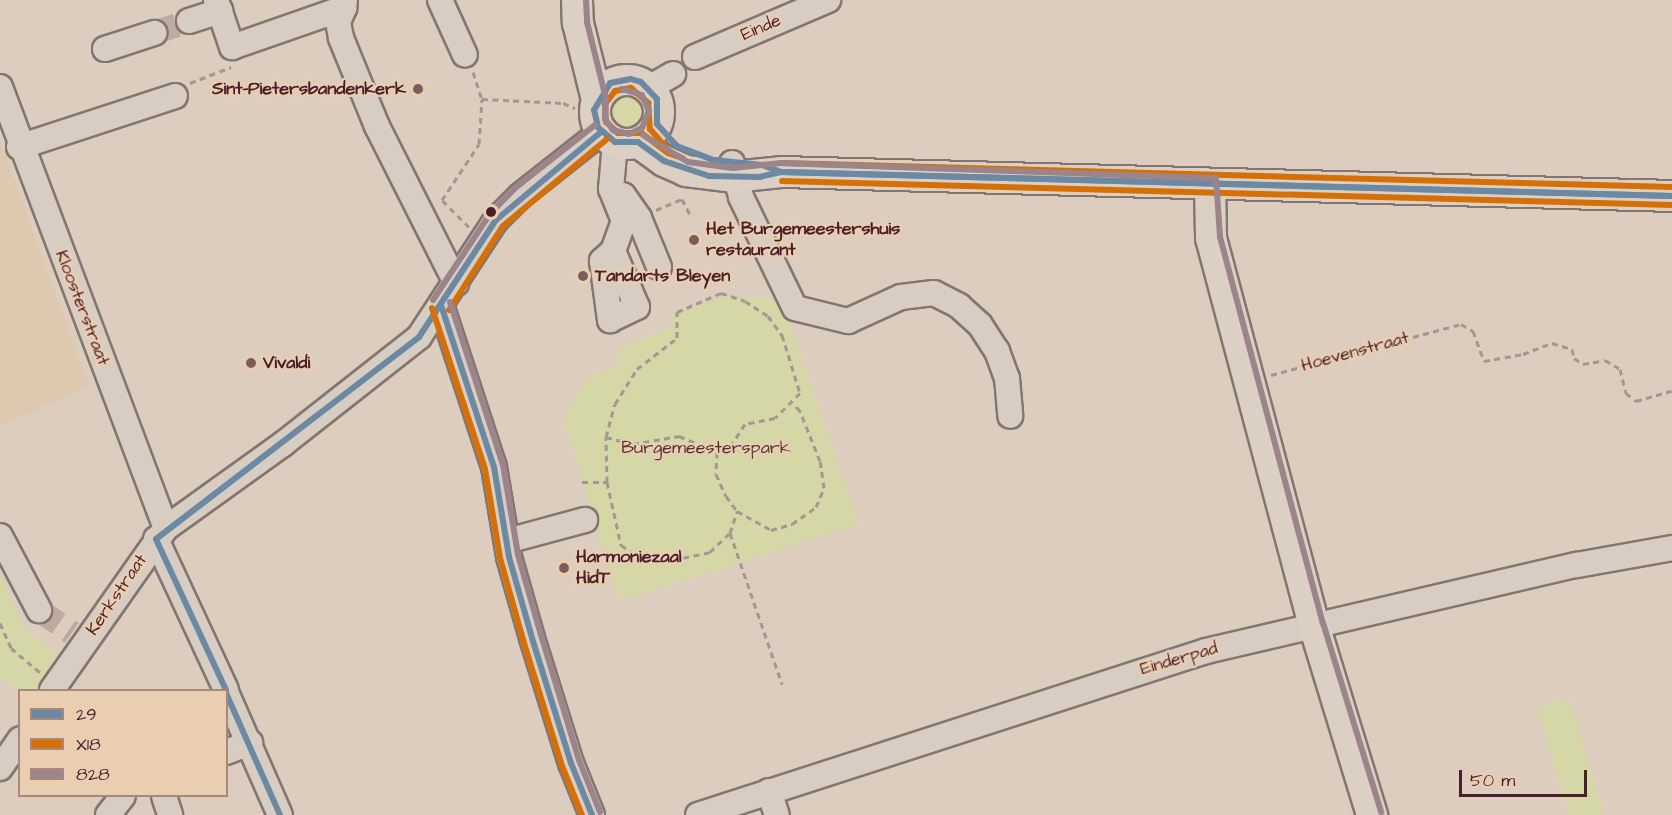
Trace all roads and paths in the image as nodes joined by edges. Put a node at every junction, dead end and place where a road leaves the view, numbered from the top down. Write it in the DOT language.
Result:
graph roads {
  1 [pos="440,0"];
  2 [pos="577,0"];
  3 [pos="592,0"];
  4 [pos="828,0"];
  5 [pos="345,4"];
  6 [pos="218,5"];
  7 [pos="189,21"];
  8 [pos="154,33"];
  9 [pos="232,47"];
  10 [pos="105,49"];
  11 [pos="465,55"];
  12 [pos="695,57"];
  13 [pos="213,74"];
  14 [pos="215,80"];
  15 [pos="621,80"];
  16 [pos="0,87"];
  17 [pos="174,96"];
  18 [pos="482,99"];
  19 [pos="617,125"];
  20 [pos="19,147"];
  21 [pos="733,170"];
  22 [pos="613,174"];
  23 [pos="1210,184"];
  24 [pos="1672,196"];
  25 [pos="690,215"];
  26 [pos="639,218"];
  27 [pos="490,230"];
  28 [pos="614,251"];
  29 [pos="659,267"];
  30 [pos="456,283"];
  31 [pos="441,305"];
  32 [pos="1249,380"];
  33 [pos="1672,390"];
  34 [pos="793,404"];
  35 [pos="1010,416"];
  36 [pos="606,437"];
  37 [pos="717,452"];
  38 [pos="582,482"];
  39 [pos="607,482"];
  40 [pos="737,512"];
  41 [pos="585,520"];
  42 [pos="161,533"];
  43 [pos="730,533"];
  44 [pos="0,536"];
  45 [pos="507,541"];
  46 [pos="1672,548"];
  47 [pos="39,609"];
  48 [pos="0,623"];
  49 [pos="1314,625"];
  50 [pos="782,684"];
  51 [pos="54,688"];
  52 [pos="225,689"];
  53 [pos="228,695"];
  54 [pos="18,742"];
  55 [pos="250,743"];
  56 [pos="228,751"];
  57 [pos="0,768"];
  58 [pos="769,791"];
  59 [pos="122,797"];
  60 [pos="165,797"];
  61 [pos="108,815"];
  62 [pos="170,815"];
  63 [pos="280,815"];
  64 [pos="592,815"];
  65 [pos="698,815"];
  66 [pos="777,815"];
  67 [pos="1372,815"];
  1 -- 11 [label="street"];
  2 -- 19 [label="main road"];
  3 -- 15 [label="main road"];
  4 -- 12 [label="street, Einde"];
  5 -- 9 [label="street"];
  5 -- 30 [label="street"];
  6 -- 7 [label="street"];
  6 -- 9 [label="street"];
  8 -- 10 [label="street"];
  9 -- 13 [label="path"];
  11 -- 18 [label="path"];
  13 -- 14 [label="path"];
  13 -- 17 [label="path"];
  15 -- 19 [label="main road"];
  15 -- 19 [label="main road"];
  16 -- 20 [label="street, Kloosterstraat"];
  17 -- 20 [label="street"];
  18 -- 19 [label="path"];
  18 -- 27 [label="path"];
  19 -- 21 [label="main road"];
  19 -- 22 [label="street"];
  19 -- 27 [label="street"];
  20 -- 42 [label="street, Kloosterstraat"];
  21 -- 23 [label="main road"];
  21 -- 35 [label="street"];
  22 -- 26 [label="street"];
  22 -- 28 [label="street"];
  23 -- 24 [label="main road"];
  23 -- 32 [label="main road"];
  25 -- 26 [label="path"];
  26 -- 29 [label="street"];
  27 -- 30 [label="street, Kerkstraat"];
  30 -- 31 [label="street, Kerkstraat"];
  31 -- 42 [label="street, Kerkstraat"];
  31 -- 45 [label="street"];
  32 -- 33 [label="path, Hoevenstraat"];
  32 -- 49 [label="main road"];
  34 -- 36 [label="path"];
  34 -- 37 [label="path"];
  34 -- 40 [label="path"];
  36 -- 37 [label="path"];
  36 -- 39 [label="path"];
  37 -- 40 [label="path"];
  38 -- 39 [label="path"];
  39 -- 43 [label="path"];
  40 -- 43 [label="path"];
  41 -- 45 [label="street"];
  42 -- 51 [label="street, Kerkstraat"];
  42 -- 52 [label="street, Kloosterstraat"];
  43 -- 50 [label="path"];
  44 -- 47 [label="street"];
  45 -- 64 [label="street"];
  46 -- 49 [label="street, Einderpad"];
  48 -- 51 [label="path"];
  49 -- 58 [label="street, Einderpad"];
  49 -- 67 [label="main road"];
  53 -- 55 [label="street, Kloosterstraat"];
  54 -- 57 [label="street"];
  55 -- 56 [label="street"];
  55 -- 63 [label="street, Kloosterstraat"];
  58 -- 65 [label="street, Einderpad"];
  58 -- 66 [label="street"];
  59 -- 61 [label="street"];
  60 -- 62 [label="street"];
}
